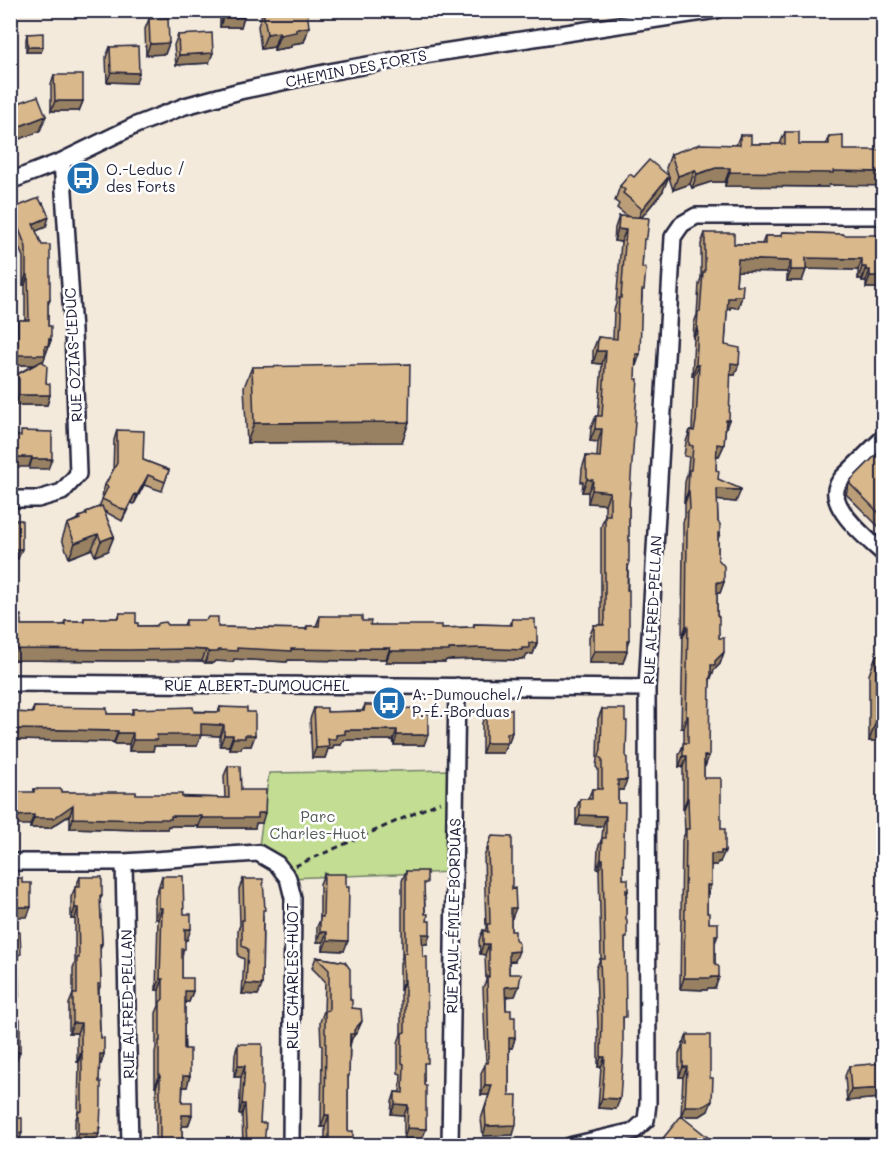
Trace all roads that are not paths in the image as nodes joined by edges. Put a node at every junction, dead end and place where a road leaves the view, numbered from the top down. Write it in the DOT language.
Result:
graph roads {
  1 [pos="716,10"];
  2 [pos="62,161"];
  3 [pos="10,181"];
  4 [pos="884,216"];
  5 [pos="884,437"];
  6 [pos="10,499"];
  7 [pos="884,554"];
  8 [pos="10,683"];
  9 [pos="457,686"];
  10 [pos="647,688"];
  11 [pos="10,862"];
  12 [pos="124,862"];
  13 [pos="130,1146"];
  14 [pos="291,1146"];
  15 [pos="450,1146"];
  16 [pos="569,1146"];
  1 -- 2 [label="street, CHEMIN DES FORTS"];
  2 -- 3 [label="street, CHEMIN DES FORTS"];
  2 -- 6 [label="street, RUE OZIAS-LEDUC"];
  4 -- 10 [label="street, RUE ALFRED-PELLAN"];
  5 -- 7 [label="street"];
  8 -- 9 [label="street, RUE ALBERT-DUMOUCHEL"];
  9 -- 10 [label="street, RUE ALBERT-DUMOUCHEL"];
  9 -- 15 [label="street, RUE PAUL-ÉMILE-BORDUAS"];
  10 -- 16 [label="street, RUE ALFRED-PELLAN"];
  11 -- 12 [label="street"];
  12 -- 13 [label="street, RUE ALFRED-PELLAN"];
  12 -- 14 [label="street, RUE CHARLES-HUOT"];
}
